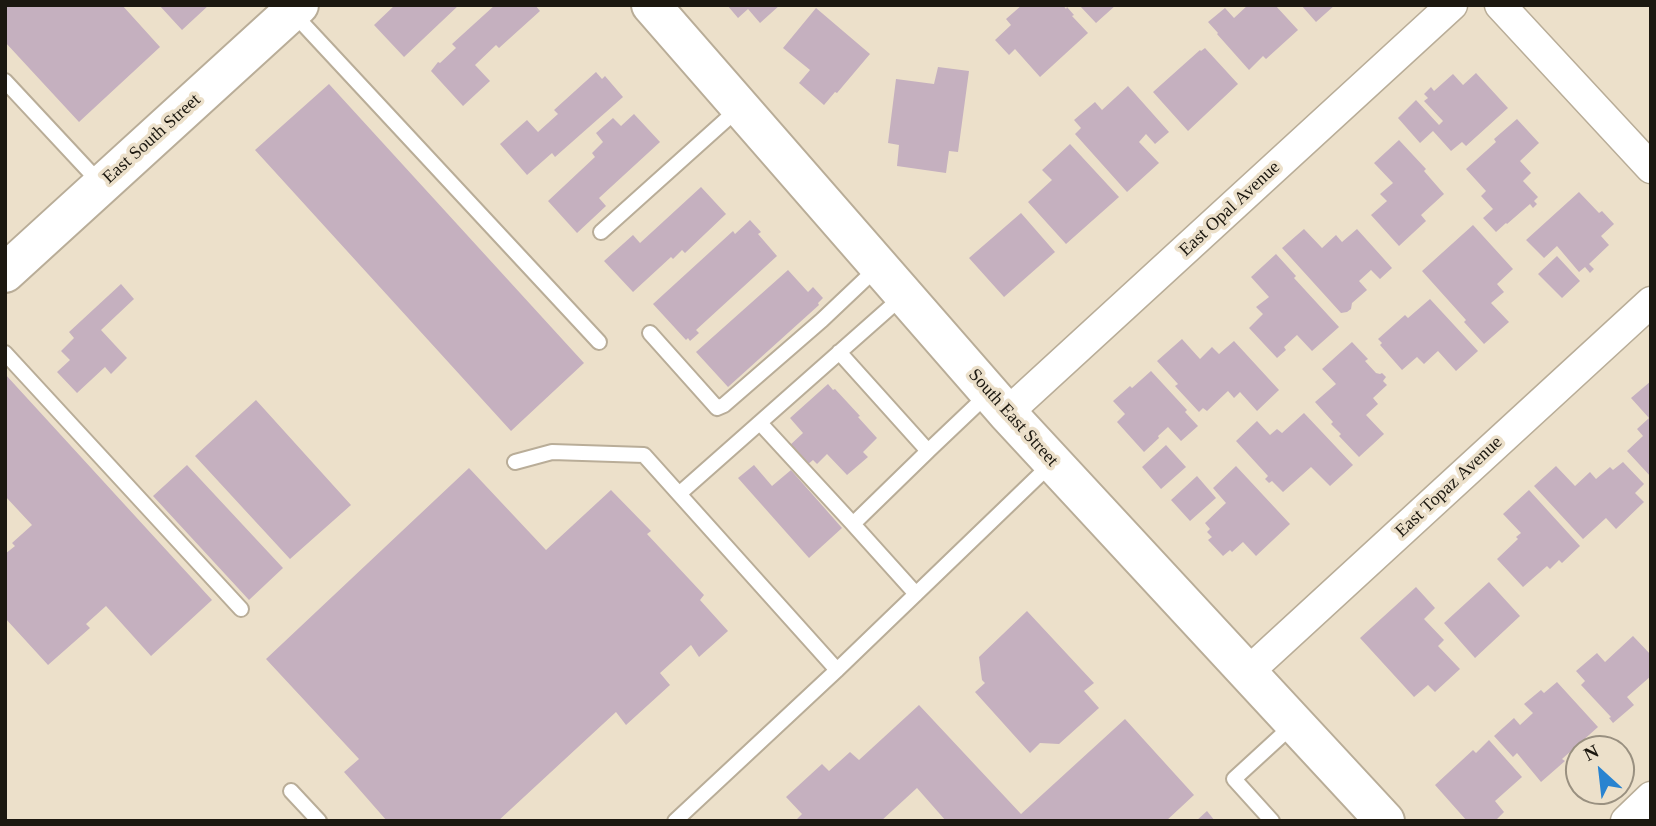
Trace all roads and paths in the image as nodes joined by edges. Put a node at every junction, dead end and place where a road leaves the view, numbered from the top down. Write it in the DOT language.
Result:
graph roads {
  1 [pos="651,5"];
  2 [pos="1452,5"];
  3 [pos="1500,5"];
  4 [pos="295,9"];
  5 [pos="5,81"];
  6 [pos="740,107"];
  7 [pos="1651,168"];
  8 [pos="101,184"];
  9 [pos="601,232"];
  10 [pos="13,260"];
  11 [pos="879,266"];
  12 [pos="904,295"];
  13 [pos="1651,302"];
  14 [pos="650,333"];
  15 [pos="599,342"];
  16 [pos="839,352"];
  17 [pos="5,353"];
  18 [pos="999,403"];
  19 [pos="760,423"];
  20 [pos="928,451"];
  21 [pos="515,462"];
  22 [pos="1053,462"];
  23 [pos="679,494"];
  24 [pos="853,524"];
  25 [pos="916,594"];
  26 [pos="241,609"];
  27 [pos="837,670"];
  28 [pos="1248,672"];
  29 [pos="1295,723"];
  30 [pos="291,791"];
  31 [pos="1651,797"];
  32 [pos="319,821"];
  33 [pos="675,821"];
  34 [pos="1272,821"];
  35 [pos="1385,821"];
  36 [pos="1626,821"];
  1 -- 6 [label="street, South East Street"];
  2 -- 18 [label="street, East Opal Avenue"];
  3 -- 7 [label="street"];
  4 -- 8 [label="street, East South Street"];
  4 -- 15 [label="lane"];
  5 -- 8 [label="lane"];
  6 -- 9 [label="lane"];
  6 -- 11 [label="street, South East Street"];
  8 -- 10 [label="street, East South Street"];
  11 -- 12 [label="street, South East Street"];
  11 -- 14 [label="lane"];
  12 -- 16 [label="lane"];
  12 -- 18 [label="street, South East Street"];
  13 -- 28 [label="street, East Topaz Avenue"];
  16 -- 19 [label="lane"];
  16 -- 20 [label="lane"];
  17 -- 26 [label="lane"];
  18 -- 20 [label="lane"];
  18 -- 22 [label="street, South East Street"];
  19 -- 23 [label="lane"];
  19 -- 24 [label="lane"];
  20 -- 24 [label="lane"];
  21 -- 23 [label="lane"];
  22 -- 25 [label="lane"];
  22 -- 28 [label="street, South East Street"];
  23 -- 27 [label="lane"];
  24 -- 25 [label="lane"];
  25 -- 27 [label="lane"];
  27 -- 33 [label="lane"];
  28 -- 29 [label="street, South East Street"];
  29 -- 34 [label="lane"];
  29 -- 35 [label="street, South East Street"];
  30 -- 32 [label="lane"];
  31 -- 36 [label="street"];
}
